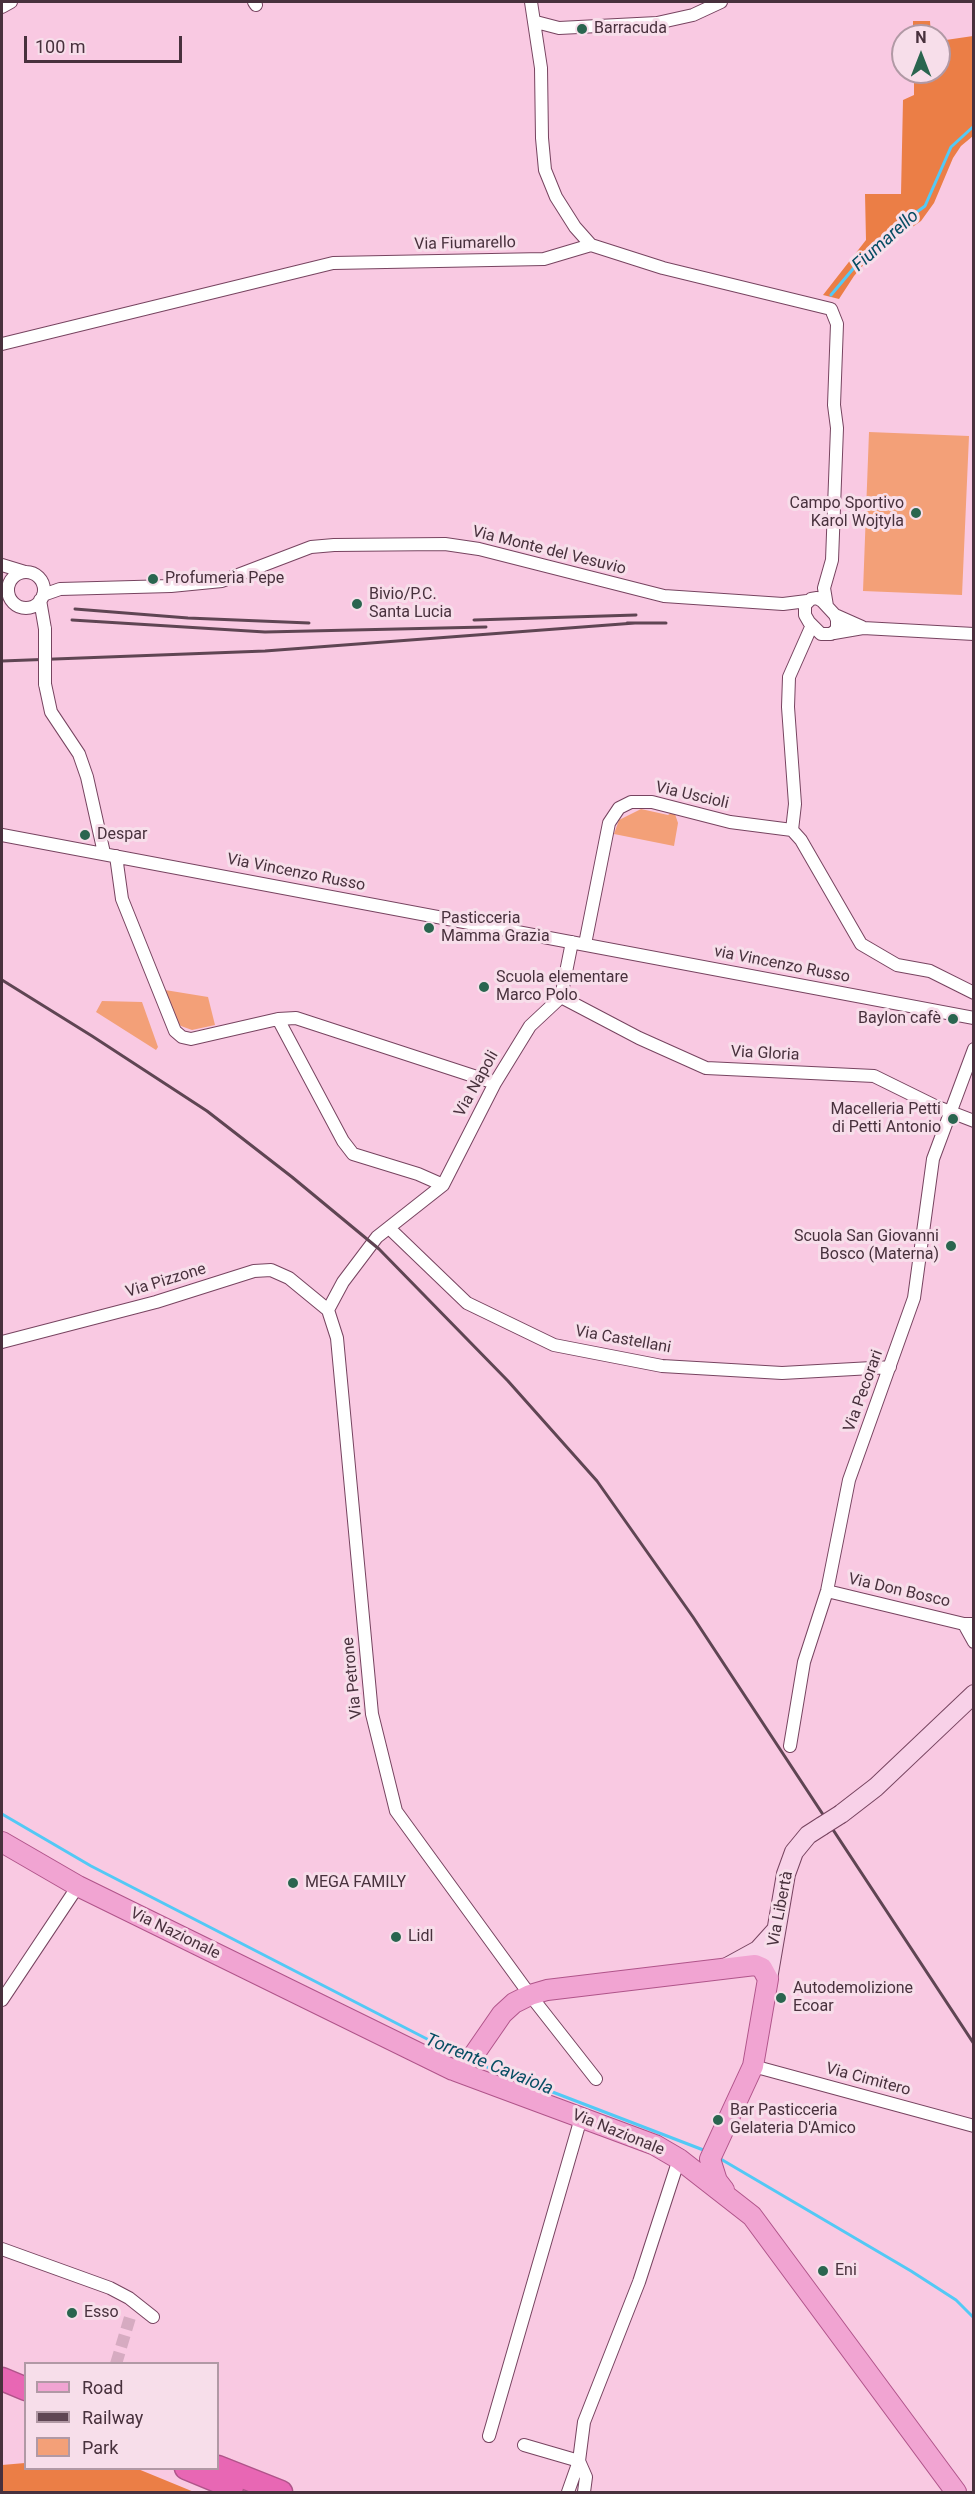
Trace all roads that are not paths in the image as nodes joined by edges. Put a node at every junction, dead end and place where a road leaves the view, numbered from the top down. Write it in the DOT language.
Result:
graph roads {
  1 [pos="11,2"];
  2 [pos="531,2"];
  3 [pos="721,2"];
  4 [pos="2,7"];
  5 [pos="536,22"];
  6 [pos="591,245"];
  7 [pos="2,344"];
  8 [pos="2,565"];
  9 [pos="2,572"];
  10 [pos="25,572"];
  11 [pos="40,579"];
  12 [pos="824,588"];
  13 [pos="6,589"];
  14 [pos="60,589"];
  15 [pos="42,598"];
  16 [pos="809,600"];
  17 [pos="2,604"];
  18 [pos="783,604"];
  19 [pos="22,607"];
  20 [pos="831,610"];
  21 [pos="809,620"];
  22 [pos="44,625"];
  23 [pos="863,628"];
  24 [pos="834,633"];
  25 [pos="974,633"];
  26 [pos="792,830"];
  27 [pos="2,835"];
  28 [pos="110,855"];
  29 [pos="572,942"];
  30 [pos="585,944"];
  31 [pos="974,993"];
  32 [pos="561,997"];
  33 [pos="278,1018"];
  34 [pos="974,1018"];
  35 [pos="974,1049"];
  36 [pos="495,1083"];
  37 [pos="952,1112"];
  38 [pos="974,1121"];
  39 [pos="443,1185"];
  40 [pos="389,1228"];
  41 [pos="328,1310"];
  42 [pos="2,1342"];
  43 [pos="890,1367"];
  44 [pos="827,1591"];
  45 [pos="971,1632"];
  46 [pos="973,1694"];
  47 [pos="790,1746"];
  48 [pos="2,1842"];
  49 [pos="78,1886"];
  50 [pos="777,1928"];
  51 [pos="722,1970"];
  52 [pos="768,1979"];
  53 [pos="525,1997"];
  54 [pos="2,2000"];
  55 [pos="486,2038"];
  56 [pos="753,2066"];
  57 [pos="453,2070"];
  58 [pos="596,2079"];
  59 [pos="489,2084"];
  60 [pos="581,2118"];
  61 [pos="974,2126"];
  62 [pos="714,2151"];
  63 [pos="679,2159"];
  64 [pos="727,2195"];
  65 [pos="2,2249"];
  66 [pos="129,2298"];
  67 [pos="131,2314"];
  68 [pos="153,2317"];
  69 [pos="2,2379"];
  70 [pos="24,2388"];
  71 [pos="2,2394"];
  72 [pos="24,2402"];
  73 [pos="489,2436"];
  74 [pos="524,2445"];
  75 [pos="579,2461"];
  76 [pos="219,2467"];
  77 [pos="188,2470"];
  78 [pos="245,2493"];
  79 [pos="281,2493"];
  80 [pos="568,2493"];
  81 [pos="584,2493"];
  82 [pos="956,2493"];
  1 -- 4 [label="street"];
  2 -- 5 [label="street"];
  3 -- 5 [label="street"];
  5 -- 6 [label="street"];
  6 -- 7 [label="street, Via Fiumarello"];
  6 -- 12 [label="street"];
  8 -- 10 [label="street, Via Monte del Vesuvio"];
  9 -- 13 [label="street"];
  10 -- 11 [label="street, Via Monte del Vesuvio"];
  10 -- 13 [label="street"];
  11 -- 14 [label="street, Via Monte del Vesuvio"];
  11 -- 15 [label="street"];
  12 -- 16 [label="street"];
  12 -- 20 [label="street"];
  13 -- 19 [label="street"];
  14 -- 15 [label="street, Via Monte del Vesuvio"];
  14 -- 18 [label="street, Via Monte del Vesuvio"];
  15 -- 19 [label="street, Via Monte del Vesuvio"];
  15 -- 22 [label="street"];
  16 -- 18 [label="street, Via Monte del Vesuvio"];
  16 -- 20 [label="street"];
  16 -- 21 [label="street"];
  17 -- 19 [label="street"];
  18 -- 21 [label="street, Via Monte del Vesuvio"];
  19 -- 22 [label="street"];
  20 -- 23 [label="street"];
  20 -- 24 [label="street"];
  21 -- 24 [label="street, Via Monte del Vesuvio"];
  21 -- 26 [label="street"];
  22 -- 28 [label="street, bridge"];
  23 -- 24 [label="street"];
  23 -- 25 [label="street"];
  26 -- 30 [label="street, Via Uscioli"];
  26 -- 31 [label="street"];
  27 -- 28 [label="street, Via Vincenzo Russo"];
  28 -- 29 [label="street, Via Vincenzo Russo"];
  28 -- 33 [label="street"];
  29 -- 30 [label="street, Via Vincenzo Russo"];
  29 -- 32 [label="street"];
  30 -- 34 [label="street, via Vincenzo Russo"];
  32 -- 36 [label="street, Via Napoli"];
  32 -- 37 [label="street, Via Gloria"];
  33 -- 36 [label="street"];
  33 -- 39 [label="street"];
  35 -- 37 [label="street, Via Pecorari"];
  36 -- 39 [label="street, Via Napoli"];
  37 -- 38 [label="street, Via Gloria"];
  37 -- 43 [label="street, Via Pecorari"];
  39 -- 40 [label="street, Via Napoli"];
  40 -- 41 [label="street"];
  40 -- 43 [label="street, Via Castellani"];
  41 -- 42 [label="street, Via Pizzone"];
  41 -- 53 [label="street, Via Petrone"];
  43 -- 44 [label="street, Via Pecorari"];
  44 -- 45 [label="street, Via Don Bosco"];
  44 -- 47 [label="street, Via Pecorari"];
  46 -- 50 [label="main road, Via Libertà, bridge"];
  48 -- 49 [label="main road, Via Nazionale"];
  49 -- 54 [label="street"];
  49 -- 57 [label="main road, Via Nazionale"];
  50 -- 51 [label="main road"];
  50 -- 52 [label="main road, Via Libertà"];
  51 -- 52 [label="main road"];
  51 -- 53 [label="main road"];
  52 -- 56 [label="main road, Via Libertà"];
  53 -- 55 [label="main road"];
  53 -- 58 [label="street, Via Petrone"];
  55 -- 57 [label="main road"];
  55 -- 59 [label="main road"];
  56 -- 61 [label="street, Via Cimitero"];
  56 -- 62 [label="main road, Via Libertà"];
  57 -- 59 [label="main road, Via Nazionale"];
  59 -- 60 [label="main road, Via Nazionale"];
  60 -- 63 [label="main road, Via Nazionale"];
  60 -- 73 [label="street"];
  62 -- 63 [label="main road"];
  62 -- 64 [label="main road"];
  63 -- 64 [label="main road, Via Nazionale"];
  63 -- 75 [label="street"];
  64 -- 82 [label="main road, Via Nazionale"];
  65 -- 66 [label="street"];
  66 -- 67 [label="street"];
  66 -- 68 [label="street"];
  69 -- 70 [label="highway"];
  71 -- 72 [label="highway"];
  74 -- 75 [label="street"];
  75 -- 80 [label="street"];
  75 -- 81 [label="street"];
  76 -- 79 [label="highway"];
  77 -- 78 [label="highway"];
}
